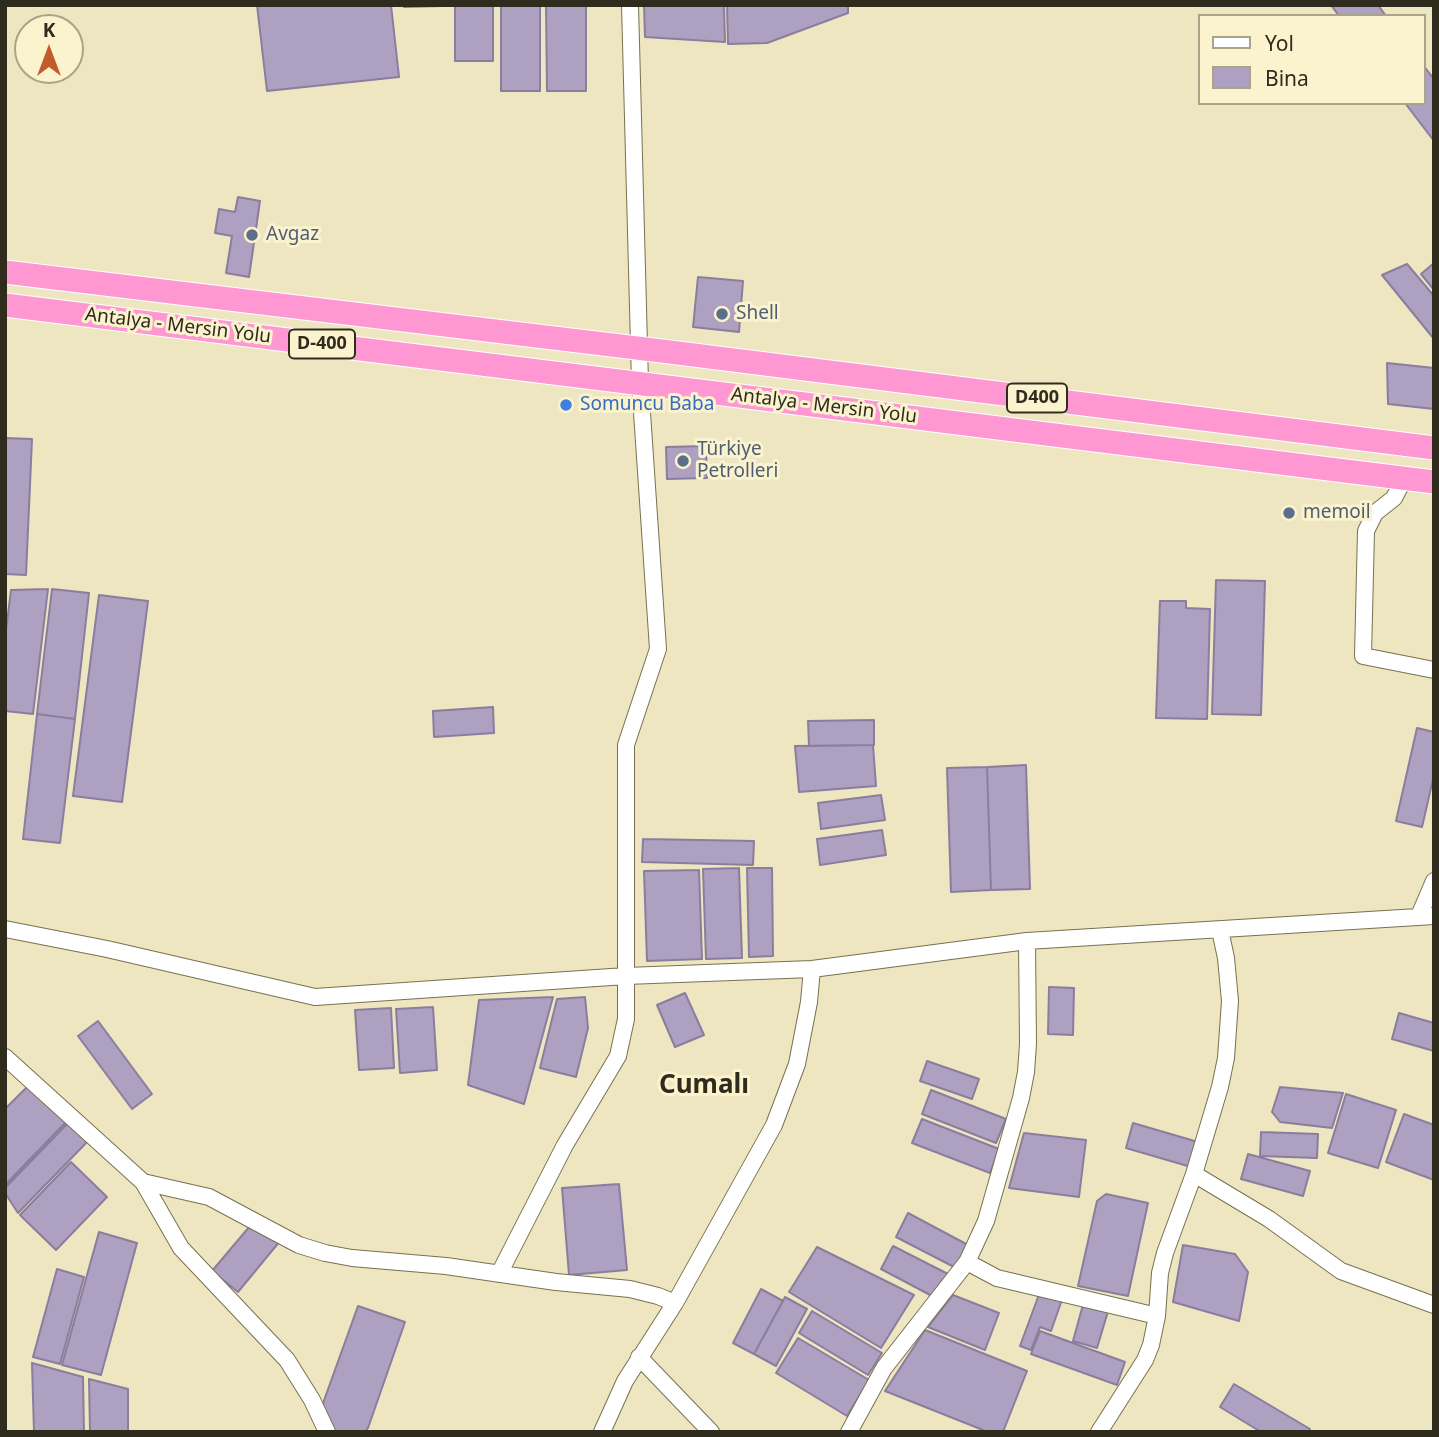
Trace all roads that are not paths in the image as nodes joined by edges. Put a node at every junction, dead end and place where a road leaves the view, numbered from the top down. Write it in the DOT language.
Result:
graph roads {
  1 [pos="630,5"];
  2 [pos="5,272"];
  3 [pos="5,305"];
  4 [pos="639,348"];
  5 [pos="640,383"];
  6 [pos="1434,448"];
  7 [pos="1404,479"];
  8 [pos="1434,482"];
  9 [pos="1434,670"];
  10 [pos="1434,881"];
  11 [pos="1426,916"];
  12 [pos="5,929"];
  13 [pos="1220,930"];
  14 [pos="1027,941"];
  15 [pos="812,969"];
  16 [pos="626,976"];
  17 [pos="5,1057"];
  18 [pos="1194,1174"];
  19 [pos="143,1182"];
  20 [pos="967,1262"];
  21 [pos="499,1274"];
  22 [pos="675,1303"];
  23 [pos="1434,1305"];
  24 [pos="1157,1315"];
  25 [pos="639,1357"];
  26 [pos="327,1432"];
  27 [pos="602,1432"];
  28 [pos="711,1432"];
  29 [pos="849,1432"];
  30 [pos="1100,1432"];
  1 -- 4 [label="street"];
  2 -- 4 [label="highway, Antalya - Mersin Yolu / D400"];
  3 -- 5 [label="highway, Antalya - Mersin Yolu / D-400"];
  4 -- 5 [label="street"];
  4 -- 6 [label="highway, Antalya - Mersin Yolu / D400"];
  5 -- 7 [label="highway, Antalya - Mersin Yolu / D400"];
  5 -- 16 [label="street"];
  7 -- 8 [label="highway, Antalya - Mersin Yolu / D400"];
  7 -- 9 [label="street"];
  10 -- 11 [label="street"];
  11 -- 13 [label="street"];
  12 -- 16 [label="street"];
  13 -- 14 [label="street"];
  13 -- 18 [label="street"];
  14 -- 15 [label="street"];
  14 -- 20 [label="street"];
  15 -- 16 [label="street"];
  15 -- 22 [label="street"];
  16 -- 21 [label="street"];
  17 -- 19 [label="street"];
  18 -- 23 [label="street"];
  18 -- 24 [label="street"];
  19 -- 21 [label="street"];
  19 -- 26 [label="street"];
  20 -- 24 [label="street"];
  20 -- 29 [label="street"];
  21 -- 22 [label="street"];
  22 -- 25 [label="street"];
  24 -- 30 [label="street"];
  25 -- 27 [label="street"];
  25 -- 28 [label="street"];
}
